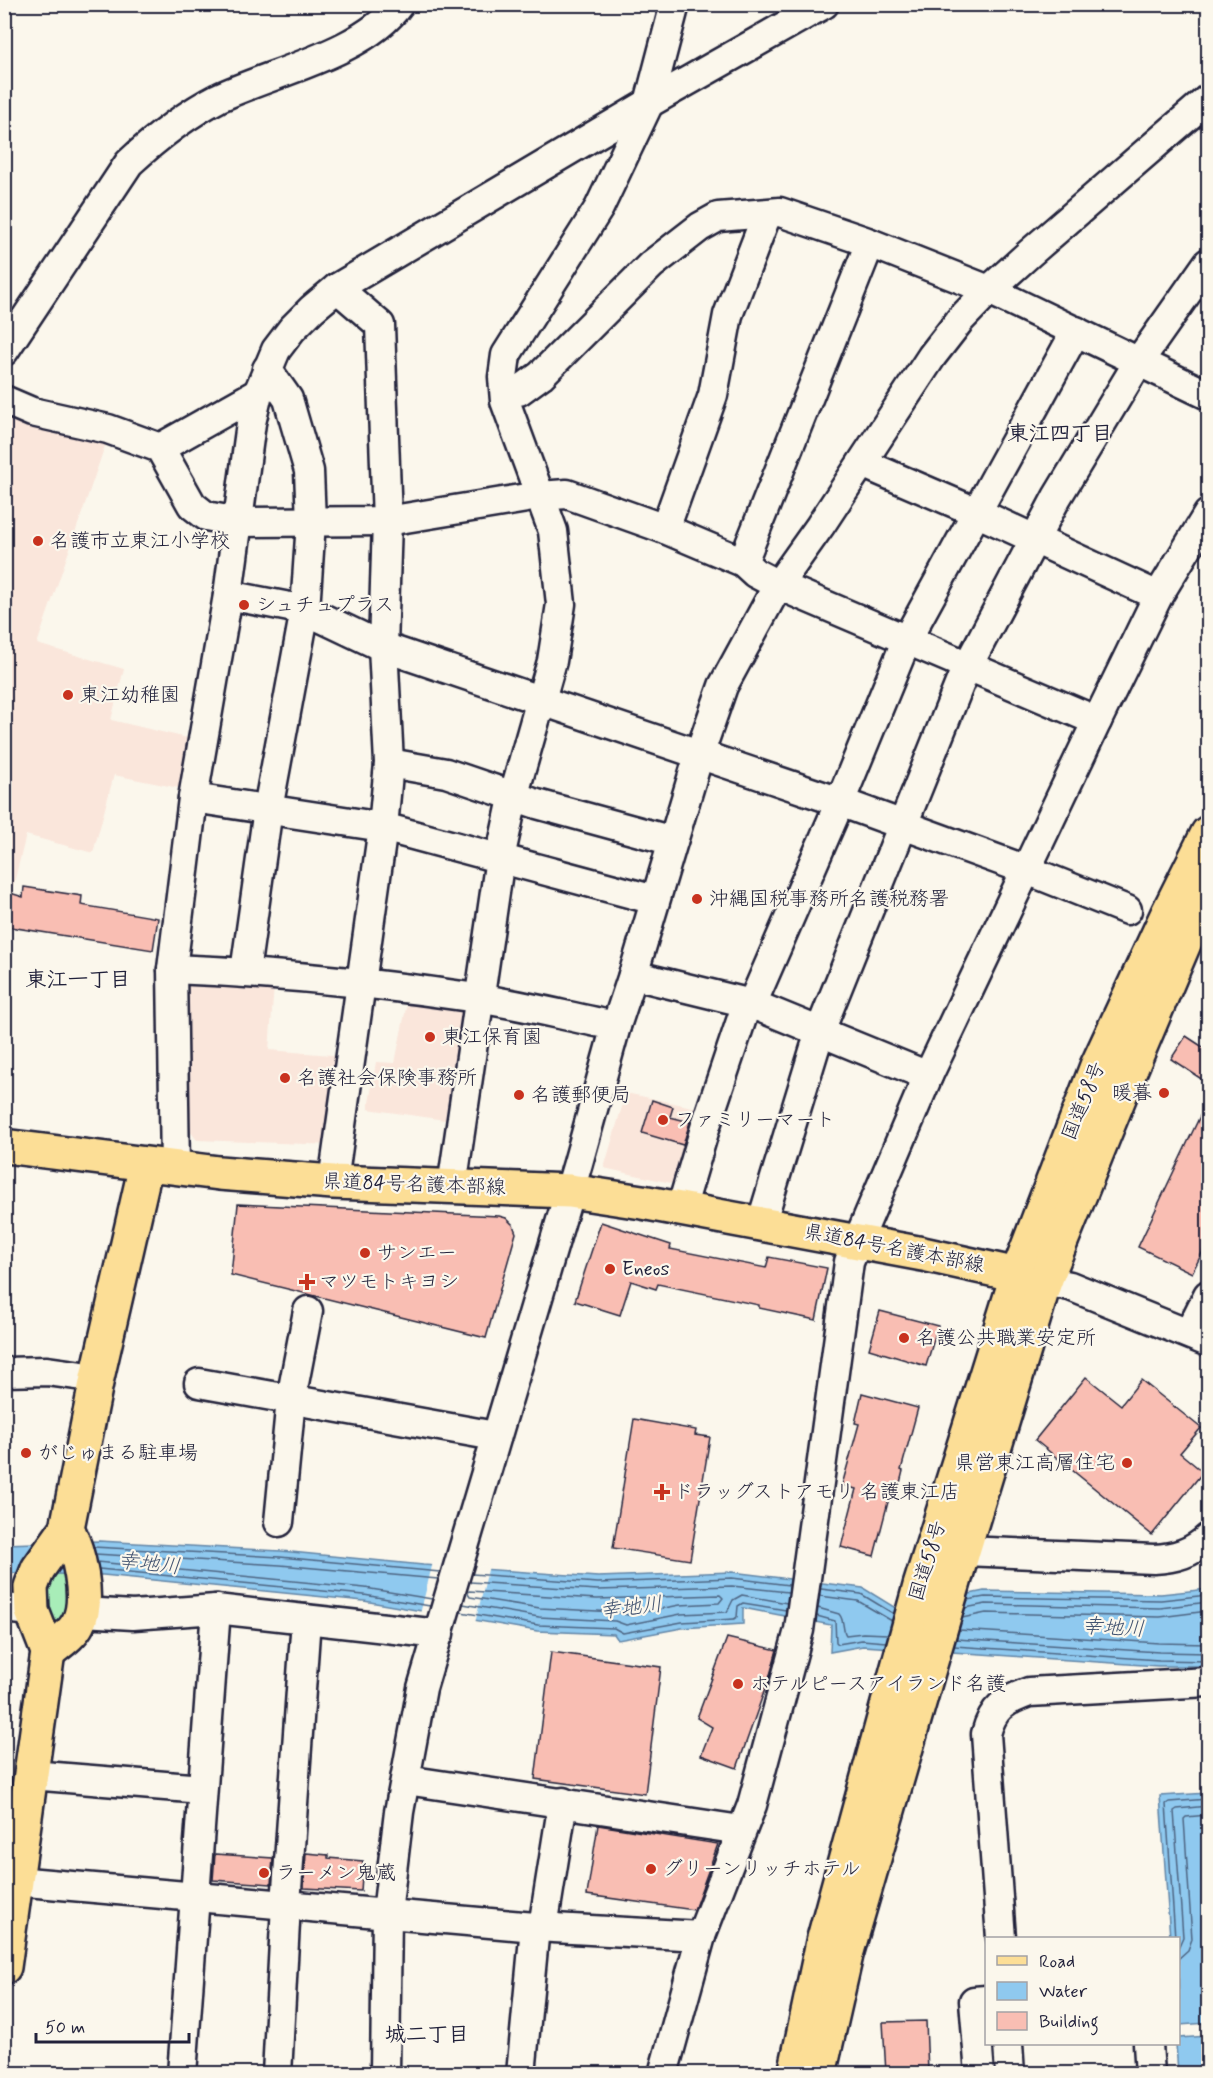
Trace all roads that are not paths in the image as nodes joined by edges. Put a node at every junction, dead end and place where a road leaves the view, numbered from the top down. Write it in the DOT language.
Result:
graph roads {
  1 [pos="399,4"];
  2 [pos="675,4"];
  3 [pos="824,4"];
  4 [pos="1209,99"];
  5 [pos="649,103"];
  6 [pos="767,214"];
  7 [pos="870,243"];
  8 [pos="1209,263"];
  9 [pos="337,288"];
  10 [pos="989,290"];
  11 [pos="1076,331"];
  12 [pos="4,351"];
  13 [pos="1139,362"];
  14 [pos="262,381"];
  15 [pos="505,393"];
  16 [pos="1209,395"];
  17 [pos="4,400"];
  18 [pos="160,448"];
  19 [pos="862,463"];
  20 [pos="539,496"];
  21 [pos="976,512"];
  22 [pos="1209,513"];
  23 [pos="387,521"];
  24 [pos="238,522"];
  25 [pos="311,522"];
  26 [pos="665,529"];
  27 [pos="1034,540"];
  28 [pos="743,562"];
  29 [pos="778,585"];
  30 [pos="228,595"];
  31 [pos="1158,596"];
  32 [pos="305,610"];
  33 [pos="907,639"];
  34 [pos="383,647"];
  35 [pos="968,666"];
  36 [pos="539,701"];
  37 [pos="1097,721"];
  38 [pos="699,755"];
  39 [pos="389,763"];
  40 [pos="514,794"];
  41 [pos="193,798"];
  42 [pos="840,802"];
  43 [pos="268,809"];
  44 [pos="904,825"];
  45 [pos="383,827"];
  46 [pos="1209,832"];
  47 [pos="673,841"];
  48 [pos="500,858"];
  49 [pos="1027,870"];
  50 [pos="1209,893"];
  51 [pos="655,900"];
  52 [pos="1127,910"];
  53 [pos="1200,932"];
  54 [pos="172,969"];
  55 [pos="244,972"];
  56 [pos="633,975"];
  57 [pos="361,983"];
  58 [pos="479,999"];
  59 [pos="749,1004"];
  60 [pos="616,1026"];
  61 [pos="820,1031"];
  62 [pos="928,1076"];
  63 [pos="4,1146"];
  64 [pos="160,1166"];
  65 [pos="333,1182"];
  66 [pos="452,1187"];
  67 [pos="570,1191"];
  68 [pos="681,1209"];
  69 [pos="761,1224"];
  70 [pos="858,1242"];
  71 [pos="1031,1277"];
  72 [pos="1209,1294"];
  73 [pos="308,1311"];
  74 [pos="1199,1338"];
  75 [pos="4,1372"];
  76 [pos="97,1378"];
  77 [pos="199,1383"];
  78 [pos="291,1399"];
  79 [pos="495,1436"];
  80 [pos="279,1522"];
  81 [pos="67,1528"];
  82 [pos="1209,1539"];
  83 [pos="963,1551"];
  84 [pos="18,1609"];
  85 [pos="216,1609"];
  86 [pos="84,1612"];
  87 [pos="306,1619"];
  88 [pos="440,1629"];
  89 [pos="48,1652"];
  90 [pos="1209,1682"];
  91 [pos="31,1774"];
  92 [pos="406,1780"];
  93 [pos="202,1789"];
  94 [pos="563,1802"];
  95 [pos="741,1830"];
  96 [pos="10,1880"];
  97 [pos="194,1895"];
  98 [pos="286,1904"];
  99 [pos="387,1913"];
  100 [pos="539,1927"];
  101 [pos="701,1936"];
  102 [pos="1001,1937"];
  103 [pos="4,1967"];
  104 [pos="980,2000"];
  105 [pos="1008,2045"];
  106 [pos="1148,2045"];
  107 [pos="182,2073"];
  108 [pos="277,2073"];
  109 [pos="385,2073"];
  110 [pos="522,2073"];
  111 [pos="663,2073"];
  112 [pos="795,2073"];
  113 [pos="819,2073"];
  114 [pos="980,2073"];
  115 [pos="1010,2073"];
  116 [pos="1150,2073"];
  1 -- 12 [label="street"];
  2 -- 5 [label="street"];
  3 -- 5 [label="street"];
  4 -- 10 [label="street"];
  5 -- 9 [label="street"];
  5 -- 15 [label="street"];
  6 -- 7 [label="street"];
  6 -- 15 [label="street"];
  6 -- 26 [label="street"];
  7 -- 10 [label="street"];
  7 -- 28 [label="street"];
  8 -- 13 [label="street"];
  9 -- 14 [label="street"];
  9 -- 23 [label="street"];
  10 -- 11 [label="street"];
  10 -- 19 [label="street"];
  11 -- 13 [label="street"];
  11 -- 21 [label="street"];
  13 -- 16 [label="street"];
  13 -- 27 [label="street"];
  14 -- 18 [label="street"];
  14 -- 24 [label="street"];
  14 -- 25 [label="street"];
  15 -- 20 [label="street"];
  17 -- 18 [label="street"];
  18 -- 24 [label="street"];
  19 -- 21 [label="street"];
  19 -- 29 [label="street"];
  20 -- 23 [label="street"];
  20 -- 26 [label="street"];
  20 -- 36 [label="street"];
  21 -- 27 [label="street"];
  21 -- 33 [label="street"];
  22 -- 31 [label="street"];
  23 -- 25 [label="street"];
  23 -- 34 [label="street"];
  24 -- 25 [label="street"];
  24 -- 30 [label="street"];
  25 -- 32 [label="street"];
  26 -- 28 [label="street"];
  27 -- 31 [label="street"];
  27 -- 35 [label="street"];
  28 -- 29 [label="street"];
  29 -- 33 [label="street"];
  29 -- 38 [label="street"];
  30 -- 32 [label="street"];
  30 -- 41 [label="street"];
  31 -- 37 [label="street"];
  32 -- 34 [label="street"];
  32 -- 43 [label="street"];
  33 -- 35 [label="street"];
  33 -- 42 [label="street"];
  34 -- 36 [label="street"];
  34 -- 39 [label="street"];
  35 -- 37 [label="street"];
  35 -- 44 [label="street"];
  36 -- 38 [label="street"];
  36 -- 40 [label="street"];
  37 -- 49 [label="street"];
  38 -- 42 [label="street"];
  38 -- 47 [label="street"];
  39 -- 40 [label="street"];
  39 -- 45 [label="street"];
  40 -- 47 [label="street"];
  40 -- 48 [label="street"];
  41 -- 43 [label="street"];
  41 -- 54 [label="street"];
  42 -- 44 [label="street"];
  42 -- 59 [label="street"];
  43 -- 45 [label="street"];
  43 -- 55 [label="street"];
  44 -- 49 [label="street"];
  44 -- 61 [label="street"];
  45 -- 48 [label="street"];
  45 -- 57 [label="street"];
  46 -- 71 [label="main road, 国道58号"];
  47 -- 51 [label="street"];
  48 -- 51 [label="street"];
  48 -- 58 [label="street"];
  49 -- 52 [label="street"];
  49 -- 62 [label="street"];
  50 -- 53 [label="main road, 国道58号"];
  51 -- 56 [label="street"];
  53 -- 71 [label="main road, 国道58号"];
  54 -- 55 [label="street"];
  54 -- 64 [label="street"];
  55 -- 57 [label="street"];
  56 -- 59 [label="street"];
  56 -- 60 [label="street"];
  57 -- 58 [label="street"];
  57 -- 65 [label="street"];
  58 -- 60 [label="street"];
  58 -- 66 [label="street"];
  59 -- 61 [label="street"];
  59 -- 68 [label="street"];
  60 -- 67 [label="street"];
  61 -- 62 [label="street"];
  61 -- 69 [label="street"];
  62 -- 70 [label="street"];
  63 -- 64 [label="main road, 県道84号名護本部線"];
  64 -- 65 [label="main road, 県道84号名護本部線"];
  64 -- 76 [label="main road"];
  65 -- 66 [label="main road, 県道84号名護本部線"];
  66 -- 67 [label="main road, 県道84号名護本部線"];
  67 -- 68 [label="main road, 県道84号名護本部線"];
  67 -- 79 [label="street"];
  68 -- 69 [label="main road, 県道84号名護本部線"];
  69 -- 70 [label="main road, 県道84号名護本部線"];
  70 -- 71 [label="main road, 県道84号名護本部線"];
  70 -- 95 [label="street"];
  71 -- 74 [label="street"];
  71 -- 83 [label="main road, 国道58号"];
  71 -- 112 [label="main road, 国道58号"];
  72 -- 74 [label="street"];
  73 -- 78 [label="street"];
  75 -- 76 [label="street"];
  76 -- 81 [label="main road"];
  77 -- 78 [label="street"];
  78 -- 79 [label="street"];
  78 -- 80 [label="street"];
  79 -- 88 [label="street"];
  81 -- 84 [label="main road"];
  81 -- 86 [label="main road"];
  82 -- 83 [label="street"];
  83 -- 113 [label="main road, 国道58号"];
  84 -- 89 [label="main road"];
  85 -- 86 [label="street"];
  85 -- 87 [label="street"];
  85 -- 93 [label="street"];
  86 -- 89 [label="main road"];
  87 -- 88 [label="street"];
  87 -- 98 [label="street"];
  88 -- 92 [label="street"];
  89 -- 91 [label="main road"];
  90 -- 102 [label="street"];
  91 -- 93 [label="street"];
  91 -- 96 [label="main road"];
  92 -- 94 [label="street"];
  92 -- 99 [label="street"];
  93 -- 97 [label="street"];
  94 -- 95 [label="street"];
  94 -- 100 [label="street"];
  95 -- 101 [label="street"];
  96 -- 97 [label="street"];
  96 -- 103 [label="main road"];
  97 -- 98 [label="street"];
  97 -- 107 [label="street"];
  98 -- 99 [label="street"];
  98 -- 108 [label="street"];
  99 -- 100 [label="street"];
  99 -- 109 [label="street"];
  100 -- 101 [label="street"];
  100 -- 110 [label="street"];
  101 -- 111 [label="street"];
  104 -- 114 [label="street"];
  105 -- 115 [label="street"];
  106 -- 116 [label="street"];
}
